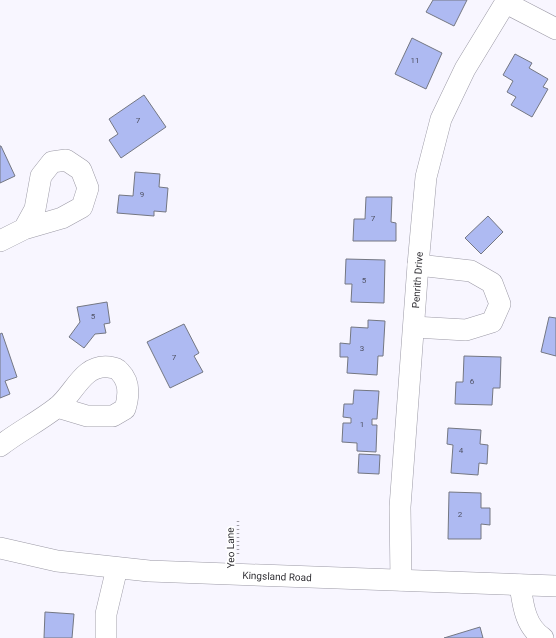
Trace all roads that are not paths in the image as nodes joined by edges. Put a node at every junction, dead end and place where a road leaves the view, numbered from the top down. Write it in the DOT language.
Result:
graph roads {
  1 [pos="507,1"];
  2 [pos="556,29"];
  3 [pos="24,229"];
  4 [pos="0,241"];
  5 [pos="418,265"];
  6 [pos="414,327"];
  7 [pos="58,408"];
  8 [pos="0,446"];
  9 [pos="0,548"];
  10 [pos="117,568"];
  11 [pos="401,580"];
  12 [pos="520,585"];
  13 [pos="556,586"];
  14 [pos="106,638"];
  15 [pos="543,638"];
  1 -- 2 [label="street"];
  1 -- 5 [label="street, Penrith Drive"];
  3 -- 4 [label="street"];
  5 -- 6 [label="street, Penrith Drive"];
  5 -- 6 [label="street"];
  6 -- 11 [label="street, Penrith Drive"];
  7 -- 8 [label="street"];
  9 -- 10 [label="street, Kingsland Road"];
  10 -- 11 [label="street, Kingsland Road"];
  10 -- 14 [label="street"];
  11 -- 12 [label="street, Kingsland Road"];
  12 -- 13 [label="street, Kingsland Road"];
  12 -- 15 [label="street"];
}
